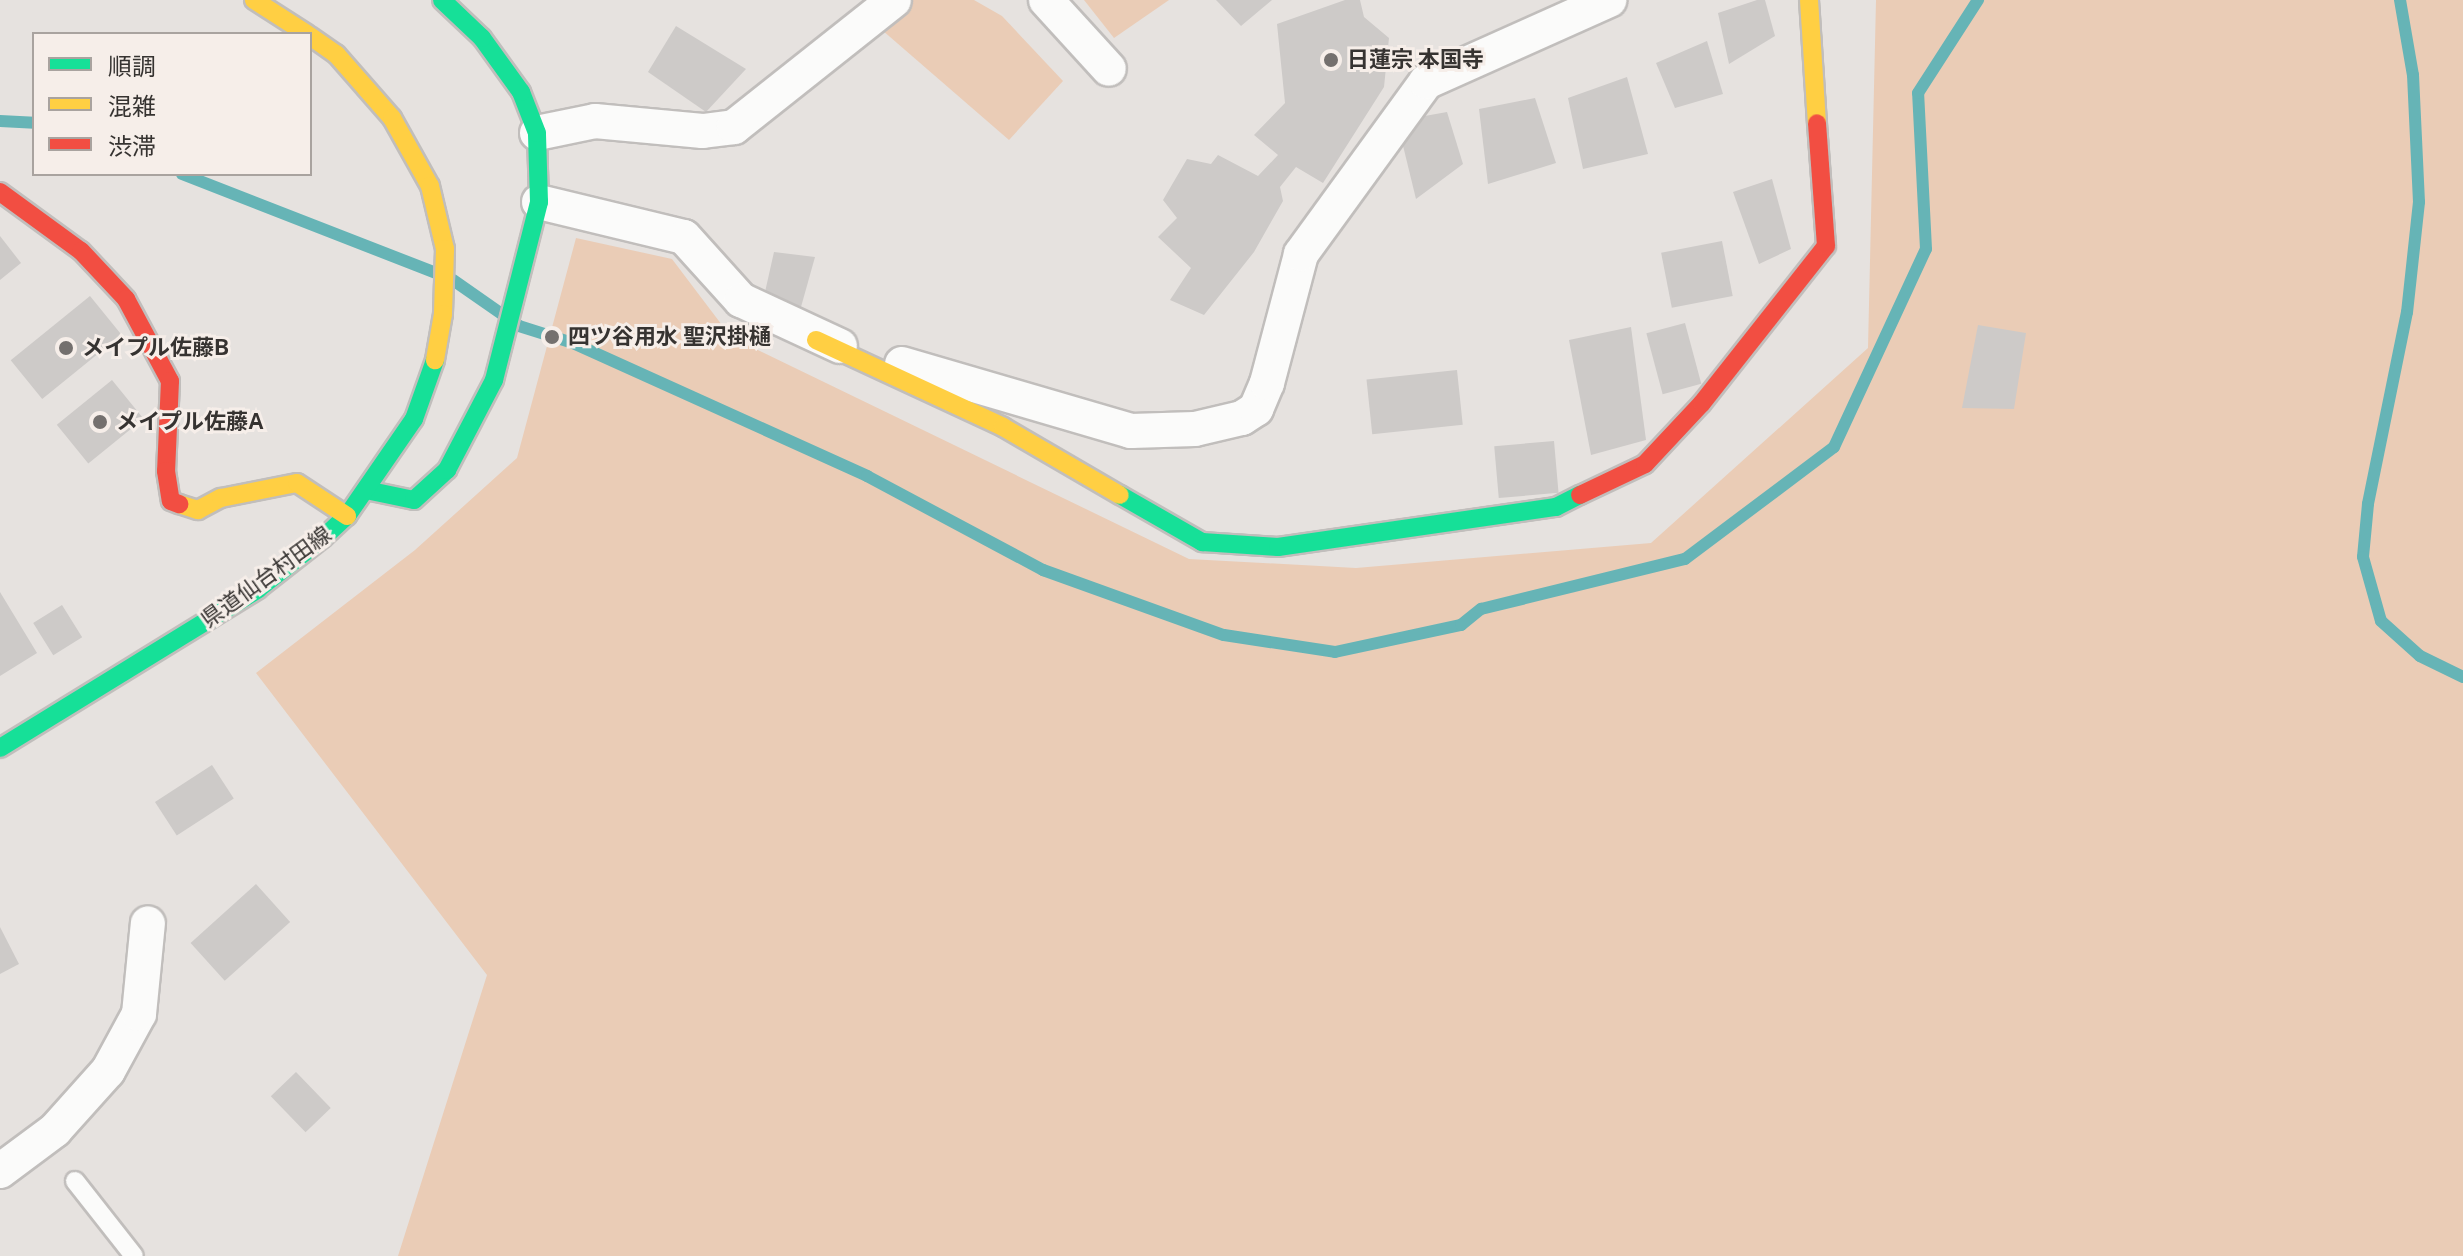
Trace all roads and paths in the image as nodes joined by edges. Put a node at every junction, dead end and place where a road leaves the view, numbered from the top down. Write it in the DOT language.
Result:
graph roads {
  1 [pos="254,0"];
  2 [pos="442,0"];
  3 [pos="894,0"];
  4 [pos="1046,0"];
  5 [pos="1609,0"];
  6 [pos="1809,0"];
  7 [pos="303,32"];
  8 [pos="312,38"];
  9 [pos="1109,69"];
  10 [pos="537,133"];
  11 [pos="0,192"];
  12 [pos="539,202"];
  13 [pos="816,340"];
  14 [pos="366,490"];
  15 [pos="347,516"];
  16 [pos="0,748"];
  17 [pos="148,923"];
  18 [pos="0,1171"];
  19 [pos="75,1181"];
  20 [pos="134,1256"];
  1 -- 7 [label="street, 県道仙台村田線"];
  2 -- 10 [label="street"];
  3 -- 10 [label="street"];
  4 -- 9 [label="street"];
  5 -- 13 [label="street"];
  6 -- 13 [label="street"];
  8 -- 14 [label="street, 県道仙台村田線"];
  10 -- 12 [label="street"];
  11 -- 15 [label="street"];
  12 -- 13 [label="street"];
  12 -- 14 [label="street"];
  14 -- 15 [label="street, 県道仙台村田線"];
  15 -- 16 [label="street, 県道仙台村田線"];
  17 -- 18 [label="street"];
  19 -- 20 [label="lane"];
}
